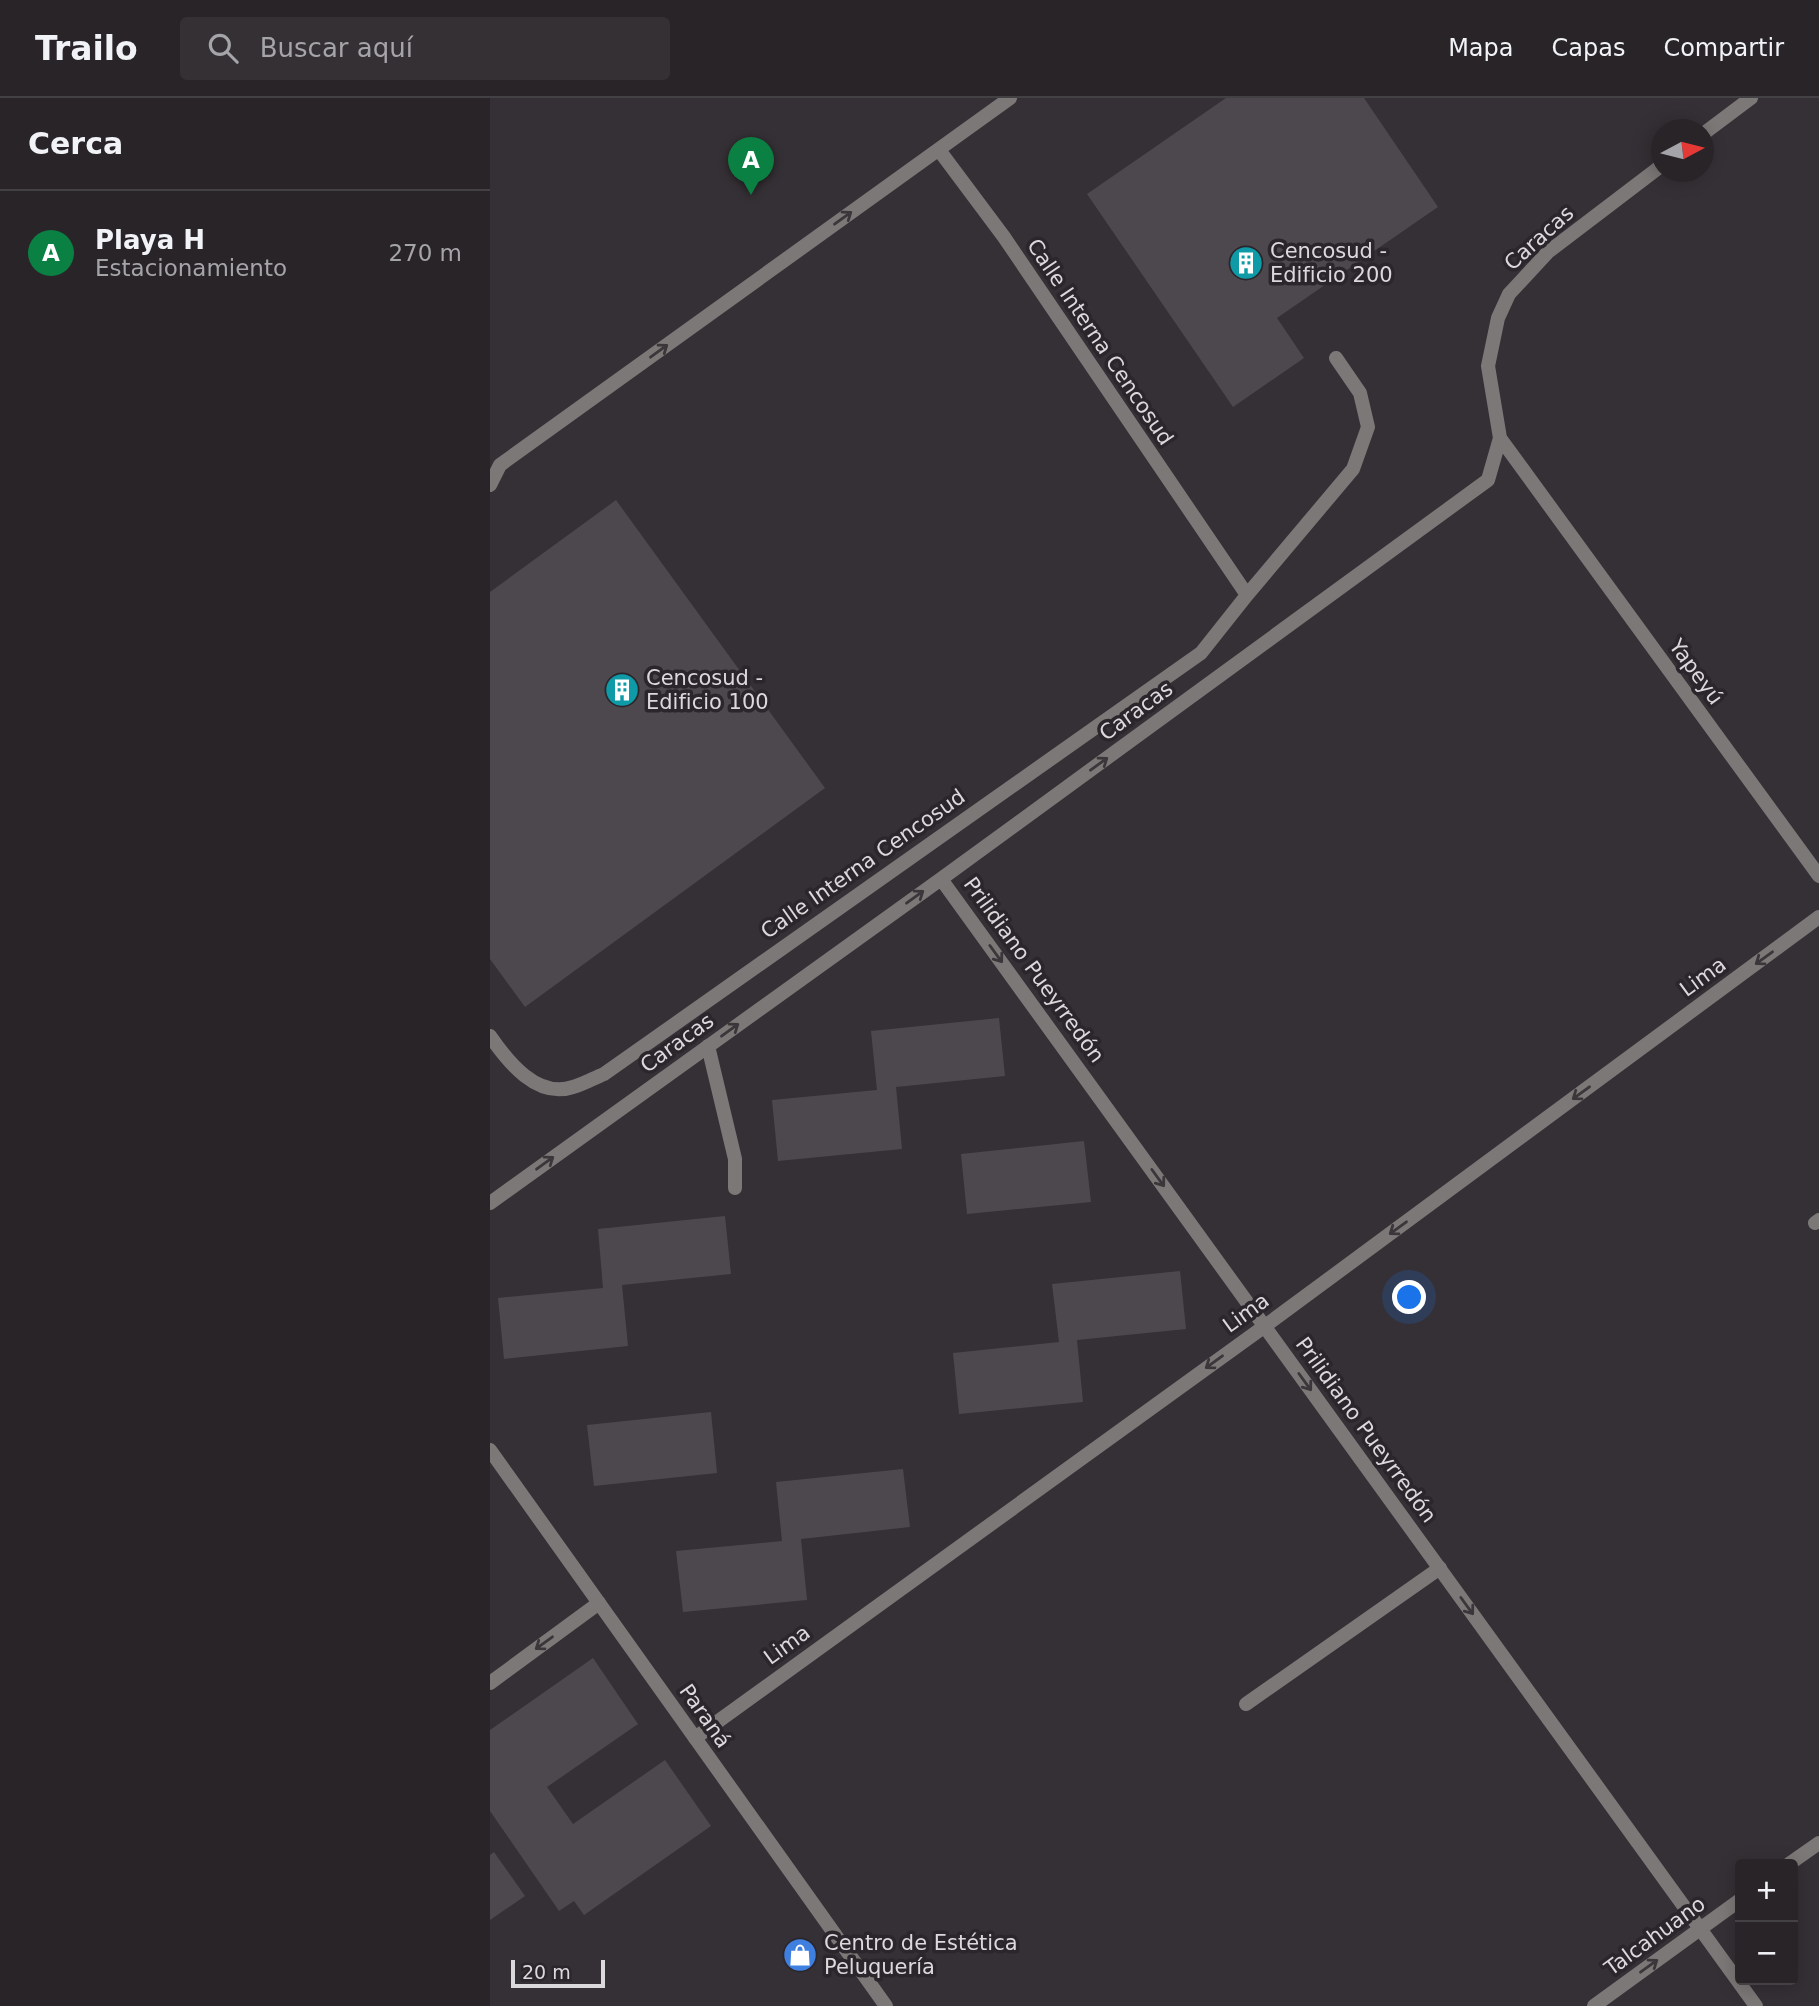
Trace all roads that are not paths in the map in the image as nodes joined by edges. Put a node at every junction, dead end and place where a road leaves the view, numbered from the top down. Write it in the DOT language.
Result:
graph roads {
  1 [pos="1010,98"];
  2 [pos="1751,98"];
  3 [pos="1714,126"];
  4 [pos="939,150"];
  5 [pos="1651,174"];
  6 [pos="1336,358"];
  7 [pos="1500,438"];
  8 [pos="490,485"];
  9 [pos="1247,595"];
  10 [pos="1819,876"];
  11 [pos="941,879"];
  12 [pos="1819,917"];
  13 [pos="490,1036"];
  14 [pos="708,1046"];
  15 [pos="735,1188"];
  16 [pos="490,1203"];
  17 [pos="1265,1326"];
  18 [pos="490,1450"];
  19 [pos="1440,1568"];
  20 [pos="599,1603"];
  21 [pos="490,1683"];
  22 [pos="1246,1704"];
  23 [pos="695,1738"];
  24 [pos="1819,1843"];
  25 [pos="1796,1859"];
  26 [pos="1735,1904"];
  27 [pos="1700,1929"];
  28 [pos="886,2006"];
  29 [pos="1594,2006"];
  30 [pos="1756,2006"];
  1 -- 4 [label="street"];
  2 -- 3 [label="street"];
  8 -- 4 [label="street, one-way"];
  4 -- 9 [label="street, Calle Interna Cencosud"];
  5 -- 7 [label="street, Caracas"];
  6 -- 9 [label="street, Calle Interna Cencosud"];
  7 -- 10 [label="street, Yapeyú"];
  11 -- 7 [label="street, Caracas, one-way"];
  9 -- 13 [label="street, Calle Interna Cencosud"];
  14 -- 11 [label="street, Caracas, one-way"];
  11 -- 17 [label="street, Prilidiano Pueyrredón, one-way"];
  12 -- 17 [label="street, Lima, one-way"];
  14 -- 15 [label="street"];
  16 -- 14 [label="street, Caracas, one-way"];
  17 -- 19 [label="street, Prilidiano Pueyrredón, one-way"];
  17 -- 23 [label="street, Lima, one-way"];
  18 -- 20 [label="street, Paraná"];
  19 -- 22 [label="street"];
  19 -- 27 [label="street, Prilidiano Pueyrredón, one-way"];
  20 -- 21 [label="street, one-way"];
  20 -- 23 [label="street, Paraná"];
  23 -- 28 [label="street, Paraná"];
  24 -- 25 [label="street"];
  26 -- 27 [label="street, Talcahuano"];
  29 -- 27 [label="street, Talcahuano, one-way"];
  27 -- 30 [label="street, Prilidiano Pueyrredón"];
}
